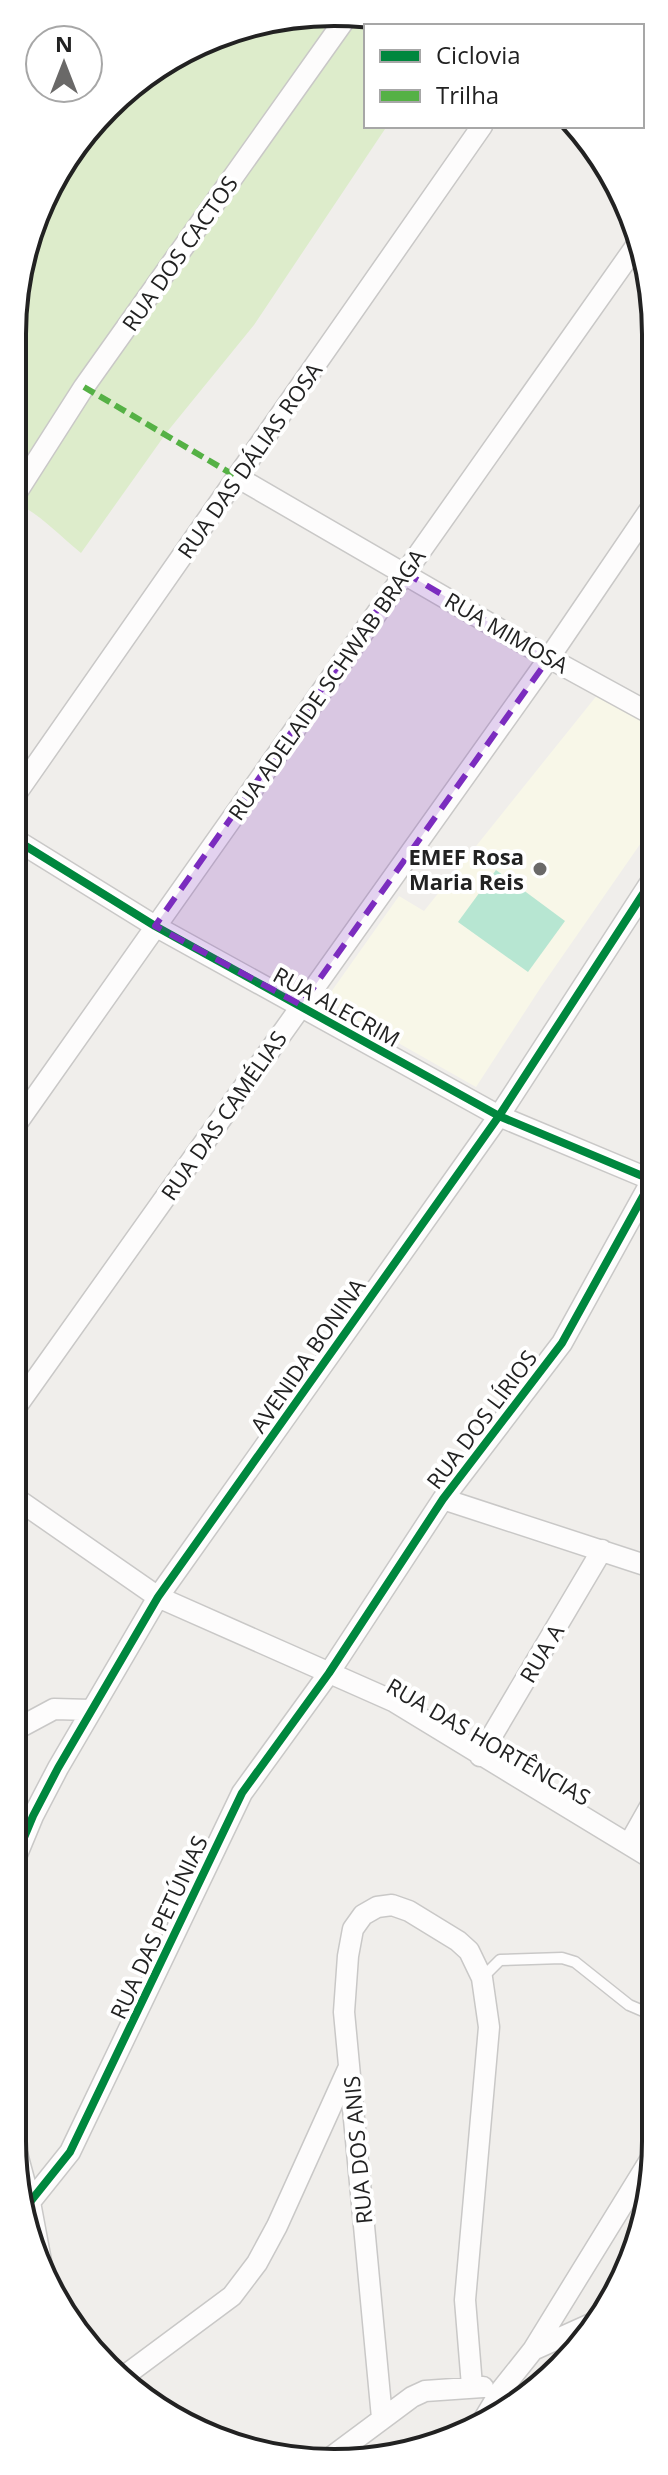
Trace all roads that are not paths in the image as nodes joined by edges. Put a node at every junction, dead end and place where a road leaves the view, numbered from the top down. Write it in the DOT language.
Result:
graph roads {
  1 [pos="340,26"];
  2 [pos="481,128"];
  3 [pos="631,252"];
  4 [pos="237,477"];
  5 [pos="26,478"];
  6 [pos="642,521"];
  7 [pos="404,572"];
  8 [pos="549,658"];
  9 [pos="642,709"];
  10 [pos="26,780"];
  11 [pos="26,846"];
  12 [pos="642,895"];
  13 [pos="155,926"];
  14 [pos="301,1005"];
  15 [pos="26,1110"];
  16 [pos="499,1116"];
  17 [pos="642,1176"];
  18 [pos="642,1198"];
  19 [pos="26,1393"];
  20 [pos="443,1499"];
  21 [pos="26,1505"];
  22 [pos="602,1550"];
  23 [pos="642,1564"];
  24 [pos="158,1597"];
  25 [pos="329,1673"];
  26 [pos="91,1710"];
  27 [pos="26,1724"];
  28 [pos="480,1756"];
  29 [pos="642,1821"];
  30 [pos="26,1833"];
  31 [pos="629,1844"];
  32 [pos="642,1852"];
  33 [pos="482,1978"];
  34 [pos="642,2011"];
  35 [pos="349,2067"];
  36 [pos="639,2177"];
  37 [pos="32,2200"];
  38 [pos="576,2331"];
  39 [pos="533,2350"];
  40 [pos="130,2372"];
  41 [pos="472,2386"];
  42 [pos="502,2389"];
  43 [pos="492,2405"];
  44 [pos="382,2418"];
  45 [pos="342,2449"];
  1 -- 5 [label="street, RUA DOS CACTOS"];
  2 -- 4 [label="street, RUA DAS DÁLIAS ROSA"];
  3 -- 7 [label="street, RUA ADELAIDE SCHWAB BRAGA"];
  4 -- 7 [label="street, RUA MIMOSA"];
  4 -- 10 [label="street, RUA DAS DÁLIAS ROSA"];
  6 -- 8 [label="street, RUA DAS CAMÉLIAS"];
  7 -- 8 [label="street, RUA MIMOSA"];
  7 -- 13 [label="street, RUA ADELAIDE SCHWAB BRAGA"];
  8 -- 9 [label="street, RUA MIMOSA"];
  8 -- 14 [label="street, RUA DAS CAMÉLIAS"];
  11 -- 13 [label="street, RUA ALECRIM"];
  12 -- 16 [label="street, AVENIDA BONINA"];
  13 -- 14 [label="street, RUA ALECRIM"];
  13 -- 15 [label="street, RUA ADELAIDE SCHWAB BRAGA"];
  14 -- 16 [label="street, RUA ALECRIM"];
  14 -- 19 [label="street, RUA DAS CAMÉLIAS"];
  16 -- 17 [label="street, RUA ALECRIM"];
  16 -- 24 [label="street, AVENIDA BONINA"];
  18 -- 20 [label="street, RUA DOS LÍRIOS"];
  20 -- 22 [label="street"];
  20 -- 25 [label="street, RUA DOS LÍRIOS"];
  21 -- 24 [label="street, RUA DAS HORTÊNCIAS"];
  22 -- 23 [label="street"];
  22 -- 28 [label="street, RUA A"];
  24 -- 25 [label="street, RUA DAS HORTÊNCIAS"];
  24 -- 26 [label="street, AVENIDA BONINA"];
  25 -- 28 [label="street, RUA DAS HORTÊNCIAS"];
  25 -- 37 [label="street, RUA DAS PETÚNIAS"];
  26 -- 27 [label="street"];
  26 -- 30 [label="street, AVENIDA BONINA"];
  28 -- 31 [label="street, RUA DAS HORTÊNCIAS"];
  29 -- 31 [label="street"];
  31 -- 32 [label="street, RUA DAS HORTÊNCIAS"];
  33 -- 34 [label="lane"];
  33 -- 35 [label="street, RUA DOS ANIS"];
  33 -- 41 [label="street"];
  35 -- 40 [label="street"];
  35 -- 44 [label="street, RUA DOS ANIS"];
  36 -- 39 [label="street"];
  38 -- 39 [label="street"];
  39 -- 42 [label="street"];
  41 -- 42 [label="street"];
  41 -- 44 [label="street"];
  42 -- 43 [label="street"];
  44 -- 45 [label="street"];
}
